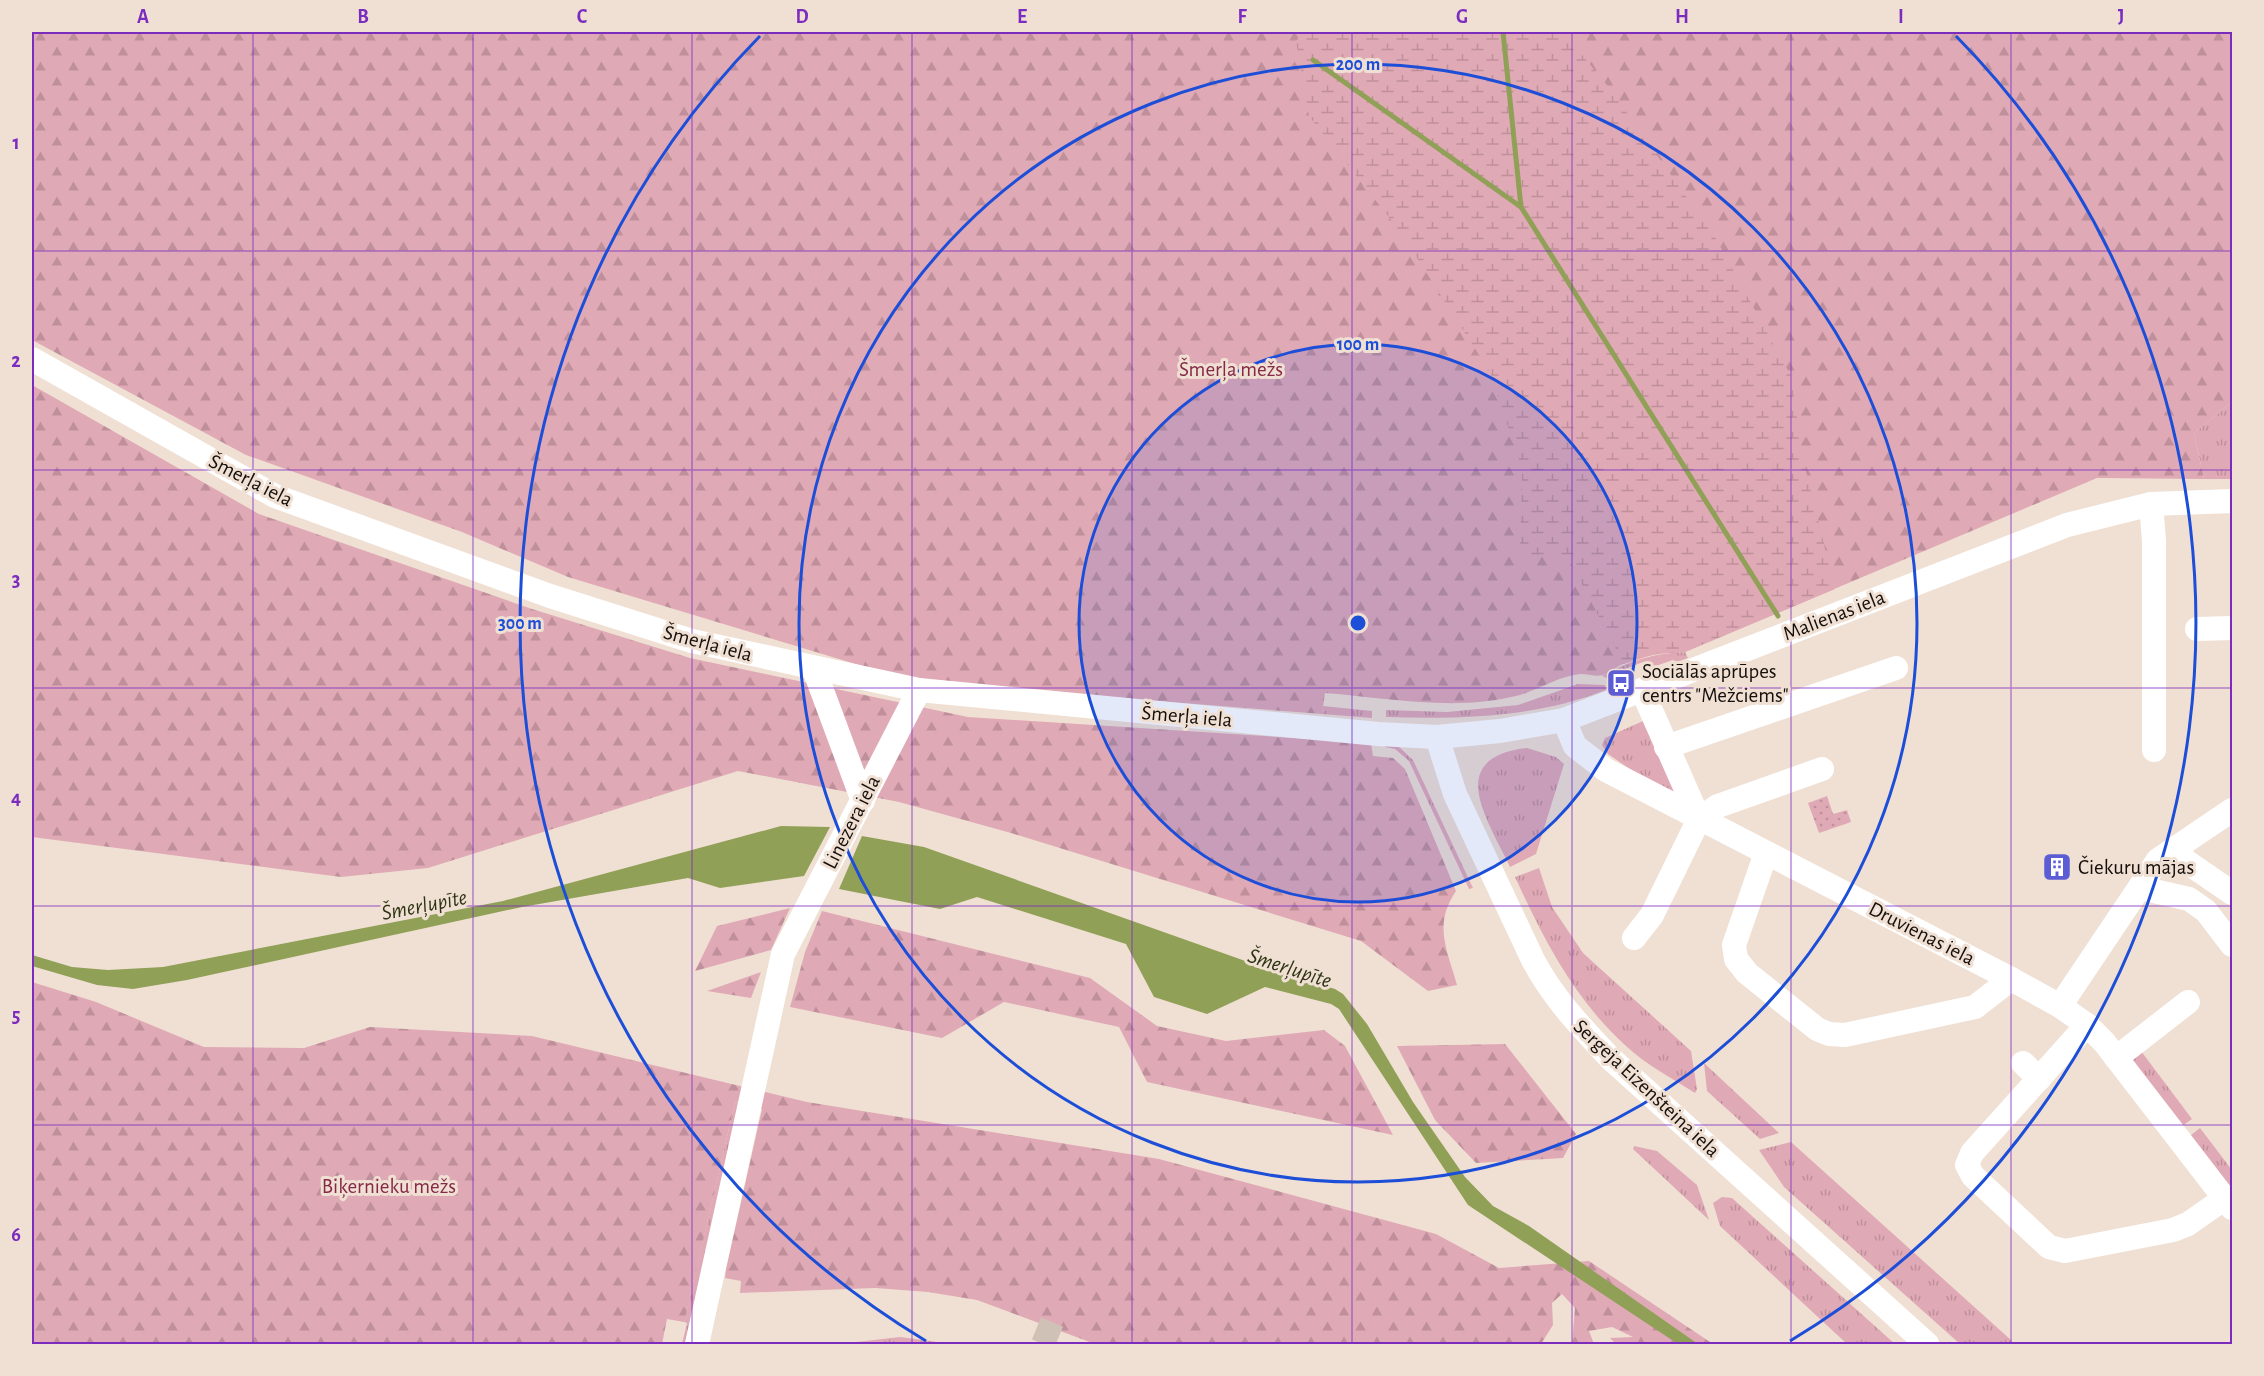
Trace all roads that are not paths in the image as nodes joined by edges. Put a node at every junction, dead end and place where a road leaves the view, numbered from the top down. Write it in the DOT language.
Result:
graph roads {
  1 [pos="32,359"];
  2 [pos="2232,501"];
  3 [pos="2151,504"];
  4 [pos="2232,628"];
  5 [pos="2197,629"];
  6 [pos="1896,668"];
  7 [pos="814,669"];
  8 [pos="919,690"];
  9 [pos="1642,690"];
  10 [pos="1564,720"];
  11 [pos="1437,737"];
  12 [pos="1666,747"];
  13 [pos="2154,750"];
  14 [pos="1822,769"];
  15 [pos="863,801"];
  16 [pos="2232,810"];
  17 [pos="1699,819"];
  18 [pos="2175,849"];
  19 [pos="1766,853"];
  20 [pos="2141,888"];
  21 [pos="2232,893"];
  22 [pos="1634,938"];
  23 [pos="2232,945"];
  24 [pos="2011,979"];
  25 [pos="2188,1002"];
  26 [pos="2060,1006"];
  27 [pos="2087,1025"];
  28 [pos="2116,1058"];
  29 [pos="2229,1203"];
  30 [pos="697,1344"];
  31 [pos="1927,1344"];
  1 -- 7 [label="street, Šmerļa iela"];
  2 -- 3 [label="street, Malienas iela"];
  3 -- 9 [label="street, Malienas iela"];
  3 -- 13 [label="street"];
  4 -- 5 [label="street"];
  6 -- 12 [label="street"];
  7 -- 8 [label="street, Šmerļa iela"];
  7 -- 15 [label="street"];
  8 -- 11 [label="street, Šmerļa iela"];
  8 -- 15 [label="street, Linezera iela"];
  9 -- 10 [label="street, Malienas iela"];
  9 -- 12 [label="street"];
  10 -- 11 [label="street, Malienas iela"];
  10 -- 17 [label="street, Druvienas iela"];
  11 -- 31 [label="street, Sergeja Eizenšteina iela"];
  12 -- 17 [label="street"];
  14 -- 17 [label="street"];
  15 -- 30 [label="street, Linezera iela"];
  16 -- 18 [label="street"];
  17 -- 19 [label="street, Druvienas iela"];
  17 -- 22 [label="street"];
  18 -- 20 [label="street"];
  18 -- 21 [label="street"];
  19 -- 24 [label="street, Druvienas iela"];
  19 -- 24 [label="street"];
  20 -- 23 [label="street"];
  20 -- 26 [label="street"];
  24 -- 26 [label="street, Druvienas iela"];
  25 -- 28 [label="street"];
  26 -- 27 [label="street, Druvienas iela"];
  27 -- 28 [label="street, Druvienas iela"];
  27 -- 29 [label="street"];
  28 -- 29 [label="street, Druvienas iela"];
}
